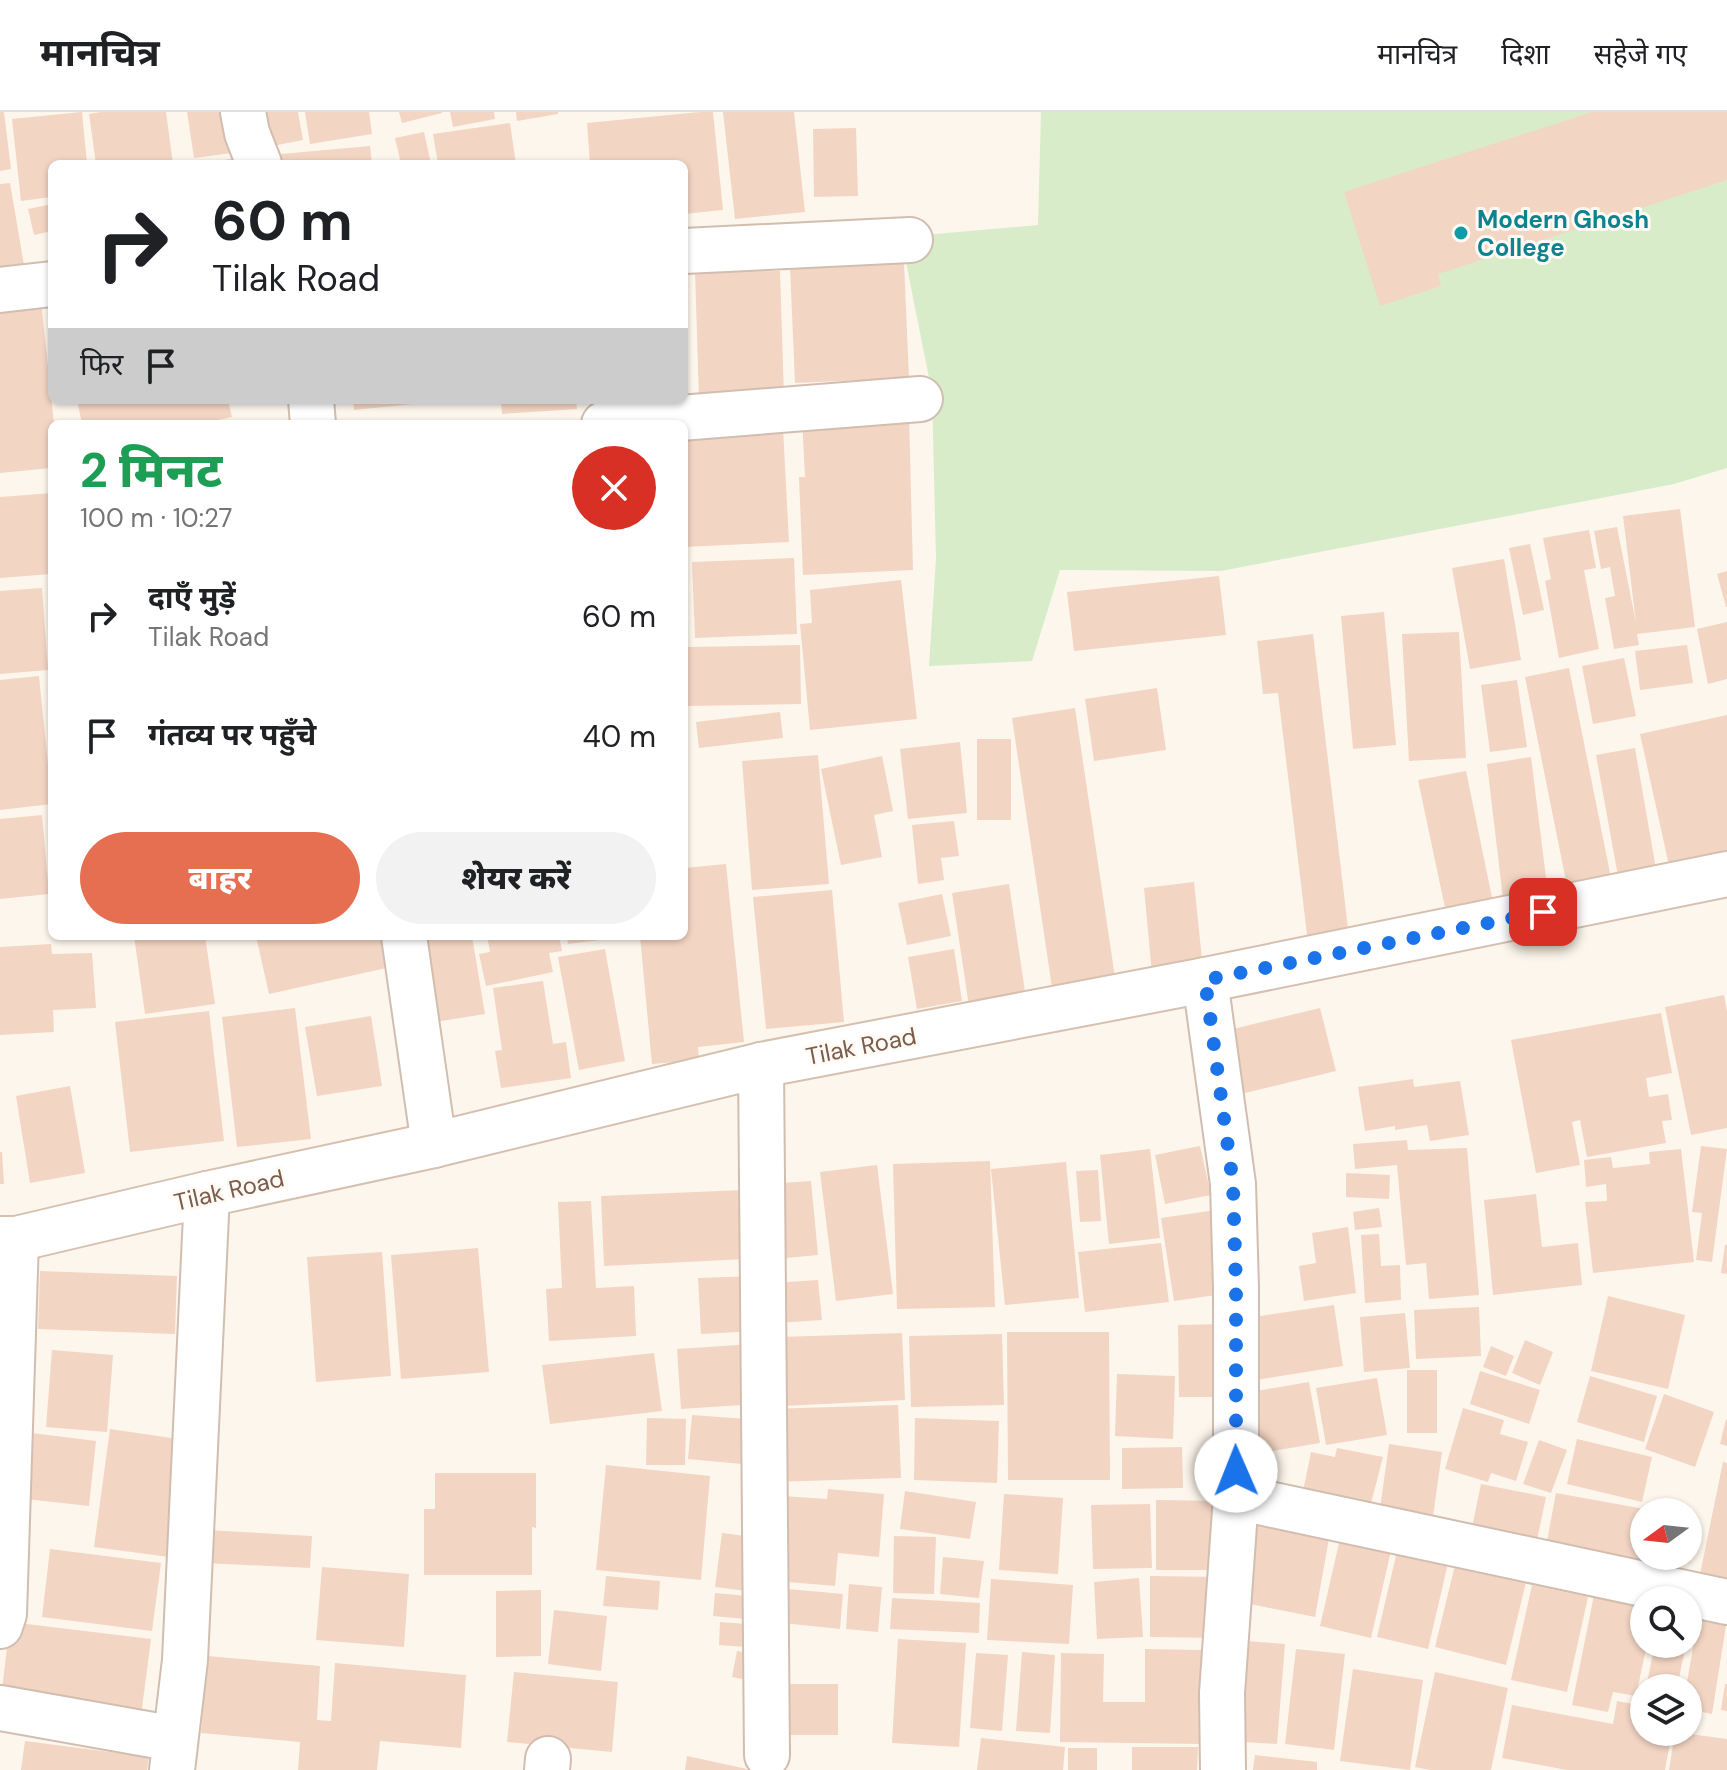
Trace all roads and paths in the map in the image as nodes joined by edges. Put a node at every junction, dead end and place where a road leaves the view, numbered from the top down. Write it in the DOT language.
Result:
graph roads {
  1 [pos="243,112"];
  2 [pos="257,160"];
  3 [pos="910,240"];
  4 [pos="688,251"];
  5 [pos="48,284"];
  6 [pos="0,290"];
  7 [pos="920,399"];
  8 [pos="655,420"];
  9 [pos="1727,874"];
  10 [pos="405,940"];
  11 [pos="1205,980"];
  12 [pos="761,1065"];
  13 [pos="434,1145"];
  14 [pos="207,1194"];
  15 [pos="8,1239"];
  16 [pos="1236,1497"];
  17 [pos="1727,1602"];
  18 [pos="0,1626"];
  19 [pos="0,1708"];
  20 [pos="173,1754"];
  21 [pos="767,1755"];
  22 [pos="1223,1770"];
  1 -- 2 [label="street"];
  3 -- 4 [label="street"];
  5 -- 6 [label="street"];
  7 -- 8 [label="street"];
  9 -- 11 [label="street, Tilak Road"];
  10 -- 13 [label="street"];
  11 -- 12 [label="street, Tilak Road"];
  11 -- 16 [label="street"];
  12 -- 13 [label="street, Tilak Road"];
  12 -- 21 [label="street"];
  13 -- 14 [label="street, Tilak Road"];
  14 -- 15 [label="street, Tilak Road"];
  14 -- 20 [label="street"];
  15 -- 18 [label="street"];
  16 -- 17 [label="street"];
  16 -- 22 [label="street"];
  19 -- 20 [label="street"];
}
